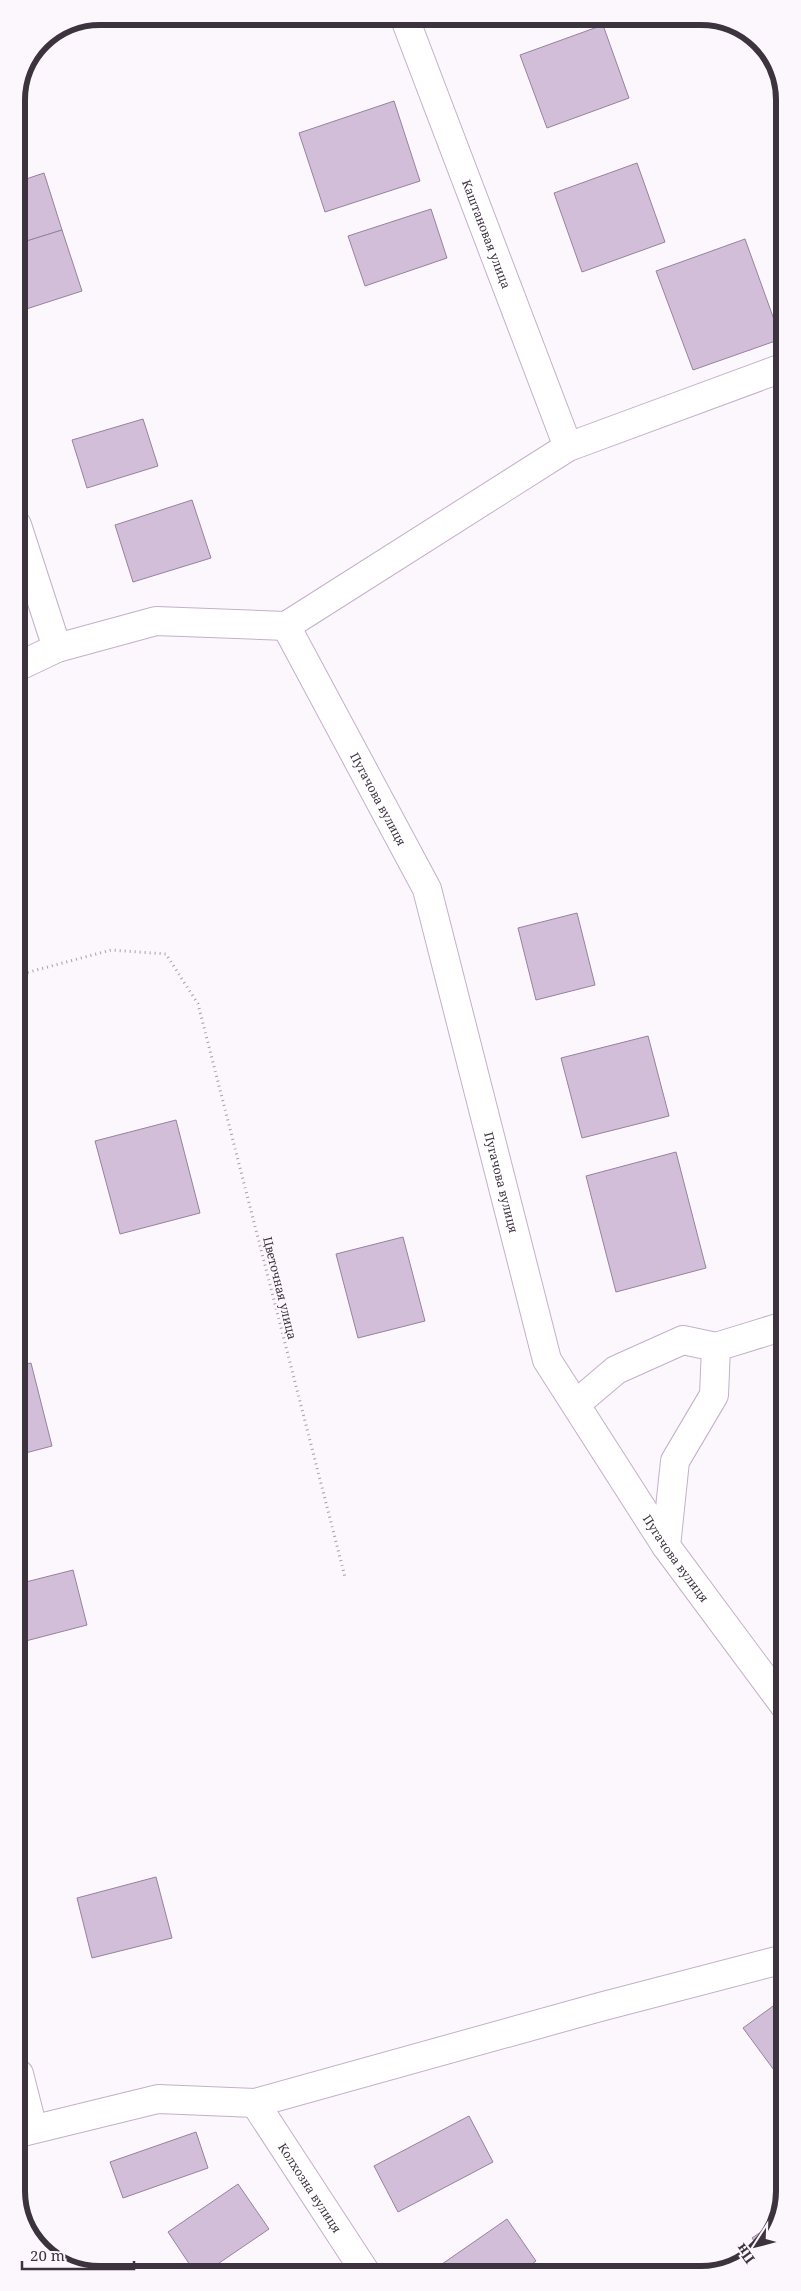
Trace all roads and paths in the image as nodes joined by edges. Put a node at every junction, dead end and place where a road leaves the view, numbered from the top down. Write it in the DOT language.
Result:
graph roads {
  1 [pos="407,25"];
  2 [pos="776,370"];
  3 [pos="568,447"];
  4 [pos="25,550"];
  5 [pos="286,626"];
  6 [pos="57,648"];
  7 [pos="25,662"];
  8 [pos="25,973"];
  9 [pos="776,1328"];
  10 [pos="716,1347"];
  11 [pos="576,1404"];
  12 [pos="666,1546"];
  13 [pos="345,1577"];
  14 [pos="776,1695"];
  15 [pos="776,1961"];
  16 [pos="254,2103"];
  17 [pos="26,2131"];
  18 [pos="361,2266"];
  1 -- 3 [label="street, Каштановая улица"];
  2 -- 3 [label="street"];
  3 -- 5 [label="street"];
  4 -- 6 [label="street"];
  5 -- 6 [label="street"];
  5 -- 11 [label="street, Пугачова вулиця"];
  6 -- 7 [label="street"];
  8 -- 13 [label="path, Цветочная улица"];
  9 -- 10 [label="street"];
  10 -- 11 [label="street"];
  10 -- 12 [label="street"];
  11 -- 12 [label="street, Пугачова вулиця"];
  12 -- 14 [label="street, Пугачова вулиця"];
  15 -- 16 [label="street"];
  16 -- 17 [label="street"];
  16 -- 18 [label="street, Колхозна вулиця"];
}
